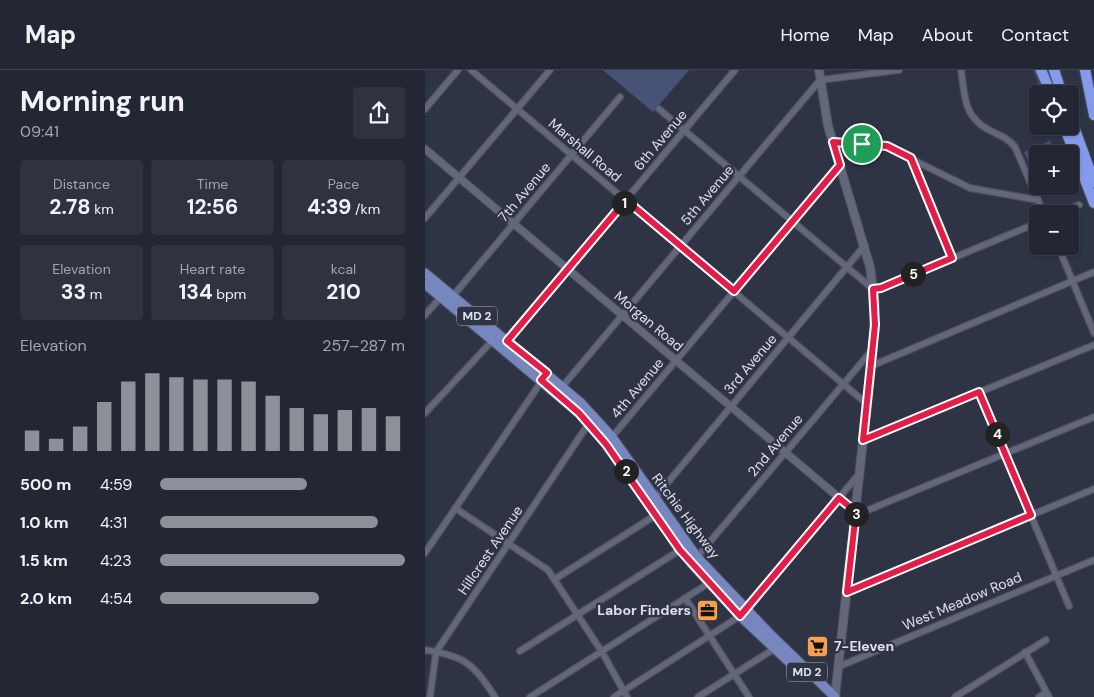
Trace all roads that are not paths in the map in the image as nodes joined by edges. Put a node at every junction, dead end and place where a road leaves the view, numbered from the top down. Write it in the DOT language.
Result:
graph roads {
  1 [pos="458,70"];
  2 [pos="471,70"];
  3 [pos="549,70"];
  4 [pos="735,70"];
  5 [pos="819,70"];
  6 [pos="899,70"];
  7 [pos="961,70"];
  8 [pos="1041,70"];
  9 [pos="1054,70"];
  10 [pos="1085,70"];
  11 [pos="820,80"];
  12 [pos="1047,85"];
  13 [pos="1059,85"];
  14 [pos="620,97"];
  15 [pos="425,109"];
  16 [pos="517,109"];
  17 [pos="659,109"];
  18 [pos="1094,115"];
  19 [pos="684,130"];
  20 [pos="1068,135"];
  21 [pos="1077,135"];
  22 [pos="833,142"];
  23 [pos="425,149"];
  24 [pos="571,154"];
  25 [pos="911,158"];
  26 [pos="840,165"];
  27 [pos="739,176"];
  28 [pos="459,178"];
  29 [pos="1094,182"];
  30 [pos="626,200"];
  31 [pos="1038,200"];
  32 [pos="1094,203"];
  33 [pos="1040,205"];
  34 [pos="425,218"];
  35 [pos="793,222"];
  36 [pos="513,224"];
  37 [pos="1029,225"];
  38 [pos="865,245"];
  39 [pos="680,246"];
  40 [pos="1062,255"];
  41 [pos="952,258"];
  42 [pos="847,267"];
  43 [pos="568,269"];
  44 [pos="1094,272"];
  45 [pos="425,273"];
  46 [pos="1073,281"];
  47 [pos="425,284"];
  48 [pos="873,289"];
  49 [pos="734,291"];
  50 [pos="447,297"];
  51 [pos="425,315"];
  52 [pos="622,315"];
  53 [pos="1094,333"];
  54 [pos="789,337"];
  55 [pos="493,340"];
  56 [pos="507,341"];
  57 [pos="1094,345"];
  58 [pos="873,349"];
  59 [pos="676,361"];
  60 [pos="871,366"];
  61 [pos="544,377"];
  62 [pos="843,384"];
  63 [pos="562,387"];
  64 [pos="979,392"];
  65 [pos="867,404"];
  66 [pos="731,407"];
  67 [pos="425,413"];
  68 [pos="1094,417"];
  69 [pos="589,423"];
  70 [pos="609,440"];
  71 [pos="863,440"];
  72 [pos="785,452"];
  73 [pos="1005,454"];
  74 [pos="859,474"];
  75 [pos="1094,489"];
  76 [pos="655,498"];
  77 [pos="839,498"];
  78 [pos="455,508"];
  79 [pos="856,514"];
  80 [pos="656,515"];
  81 [pos="1031,515"];
  82 [pos="509,544"];
  83 [pos="680,550"];
  84 [pos="425,553"];
  85 [pos="697,557"];
  86 [pos="1094,560"];
  87 [pos="1056,576"];
  88 [pos="555,579"];
  89 [pos="709,583"];
  90 [pos="847,592"];
  91 [pos="685,598"];
  92 [pos="1069,606"];
  93 [pos="743,613"];
  94 [pos="577,615"];
  95 [pos="710,636"];
  96 [pos="1046,640"];
  97 [pos="774,649"];
  98 [pos="425,650"];
  99 [pos="520,651"];
  100 [pos="436,652"];
  101 [pos="602,652"];
  102 [pos="1025,652"];
  103 [pos="840,666"];
  104 [pos="734,674"];
  105 [pos="625,694"];
  106 [pos="1047,695"];
  107 [pos="430,697"];
  108 [pos="495,697"];
  109 [pos="529,697"];
  110 [pos="614,697"];
  111 [pos="698,697"];
  112 [pos="749,697"];
  113 [pos="825,697"];
  114 [pos="835,697"];
  115 [pos="955,697"];
  116 [pos="1039,697"];
  1 -- 15 [label="street"];
  2 -- 16 [label="street, Marshall Road"];
  3 -- 16 [label="street"];
  4 -- 19 [label="street, 6th Avenue"];
  5 -- 11 [label="main road"];
  6 -- 11 [label="street"];
  7 -- 31 [label="street"];
  8 -- 12 [label="highway"];
  9 -- 13 [label="highway"];
  10 -- 18 [label="highway"];
  11 -- 22 [label="main road"];
  11 -- 27 [label="street, 5th Avenue"];
  14 -- 24 [label="street, 7th Avenue"];
  16 -- 24 [label="street, Marshall Road"];
  16 -- 28 [label="street"];
  17 -- 19 [label="street"];
  19 -- 27 [label="street"];
  19 -- 30 [label="street, 6th Avenue"];
  20 -- 32 [label="highway"];
  21 -- 29 [label="highway"];
  22 -- 25 [label="street"];
  22 -- 26 [label="main road"];
  23 -- 28 [label="street, Morgan Road"];
  24 -- 30 [label="street, Marshall Road"];
  24 -- 36 [label="street, 7th Avenue"];
  25 -- 31 [label="street"];
  25 -- 41 [label="street"];
  26 -- 35 [label="street, 4th Avenue"];
  26 -- 38 [label="main road"];
  27 -- 35 [label="street"];
  27 -- 39 [label="street, 5th Avenue"];
  28 -- 34 [label="street"];
  28 -- 36 [label="street, Morgan Road"];
  30 -- 39 [label="street, Marshall Road"];
  30 -- 43 [label="street, 6th Avenue"];
  31 -- 33 [label="street"];
  35 -- 42 [label="street"];
  35 -- 49 [label="street, 4th Avenue"];
  36 -- 43 [label="street, Morgan Road"];
  36 -- 50 [label="street, 7th Avenue"];
  37 -- 41 [label="street"];
  38 -- 42 [label="street, 3rd Avenue"];
  38 -- 48 [label="main road"];
  39 -- 49 [label="street, Marshall Road"];
  39 -- 52 [label="street, 5th Avenue"];
  40 -- 46 [label="street"];
  41 -- 48 [label="street"];
  42 -- 48 [label="street"];
  42 -- 54 [label="street, 3rd Avenue"];
  43 -- 52 [label="street, Morgan Road"];
  43 -- 56 [label="street, 6th Avenue"];
  44 -- 46 [label="street"];
  45 -- 50 [label="main road, Ritchie Highway / MD 2"];
  46 -- 53 [label="street"];
  46 -- 60 [label="street"];
  47 -- 50 [label="main road, Ritchie Highway / MD 2"];
  48 -- 58 [label="main road"];
  49 -- 54 [label="street, Marshall Road"];
  49 -- 59 [label="street, 4th Avenue"];
  50 -- 51 [label="street, 7th Avenue"];
  50 -- 55 [label="main road, Ritchie Highway / MD 2"];
  50 -- 56 [label="main road, Ritchie Highway / MD 2"];
  52 -- 59 [label="street, Morgan Road"];
  52 -- 63 [label="street, 5th Avenue"];
  54 -- 62 [label="street, Marshall Road"];
  54 -- 66 [label="street, 3rd Avenue"];
  55 -- 61 [label="main road, Ritchie Highway / MD 2"];
  55 -- 67 [label="street"];
  56 -- 61 [label="main road, Ritchie Highway / MD 2"];
  57 -- 64 [label="street"];
  58 -- 60 [label="main road"];
  58 -- 62 [label="street, 2nd Avenue"];
  59 -- 66 [label="street, Morgan Road"];
  59 -- 70 [label="street, 4th Avenue"];
  60 -- 65 [label="main road"];
  61 -- 63 [label="main road, Ritchie Highway / MD 2"];
  61 -- 69 [label="main road, Ritchie Highway / MD 2"];
  61 -- 78 [label="street"];
  62 -- 65 [label="street, Marshall Road"];
  62 -- 72 [label="street, 2nd Avenue"];
  63 -- 70 [label="main road, Ritchie Highway / MD 2"];
  64 -- 71 [label="street"];
  64 -- 73 [label="street"];
  65 -- 71 [label="main road"];
  66 -- 72 [label="street, Morgan Road"];
  66 -- 76 [label="street, 3rd Avenue"];
  68 -- 73 [label="street"];
  69 -- 70 [label="main road, Ritchie Highway / MD 2"];
  69 -- 82 [label="street, Hillcrest Avenue"];
  70 -- 76 [label="main road, Ritchie Highway / MD 2"];
  70 -- 80 [label="main road, Ritchie Highway / MD 2"];
  71 -- 74 [label="main road"];
  72 -- 77 [label="street, Morgan Road"];
  72 -- 85 [label="street, 2nd Avenue"];
  73 -- 79 [label="street"];
  73 -- 81 [label="street"];
  74 -- 77 [label="street"];
  74 -- 79 [label="main road"];
  75 -- 81 [label="street"];
  76 -- 85 [label="main road, Ritchie Highway / MD 2"];
  77 -- 79 [label="street, Morgan Road"];
  77 -- 93 [label="street"];
  78 -- 82 [label="street"];
  78 -- 84 [label="street"];
  79 -- 90 [label="main road"];
  80 -- 83 [label="main road, Ritchie Highway / MD 2"];
  80 -- 88 [label="street"];
  81 -- 87 [label="street"];
  81 -- 90 [label="street"];
  82 -- 88 [label="street"];
  82 -- 100 [label="street, Hillcrest Avenue"];
  83 -- 89 [label="main road, Ritchie Highway / MD 2"];
  83 -- 94 [label="street"];
  85 -- 93 [label="main road, Ritchie Highway / MD 2"];
  86 -- 87 [label="street, West Meadow Road"];
  87 -- 92 [label="street"];
  87 -- 103 [label="street, West Meadow Road"];
  88 -- 94 [label="street"];
  89 -- 91 [label="street"];
  89 -- 93 [label="main road, Ritchie Highway / MD 2"];
  90 -- 103 [label="main road"];
  91 -- 95 [label="street"];
  91 -- 101 [label="street"];
  93 -- 95 [label="street"];
  93 -- 97 [label="main road, Ritchie Highway / MD 2"];
  93 -- 114 [label="main road, Ritchie Highway / MD 2"];
  94 -- 99 [label="street"];
  94 -- 101 [label="street"];
  95 -- 104 [label="street"];
  95 -- 105 [label="street"];
  96 -- 102 [label="street"];
  97 -- 104 [label="street"];
  97 -- 113 [label="main road, Ritchie Highway / MD 2"];
  98 -- 100 [label="street"];
  100 -- 107 [label="street, Hillcrest Avenue"];
  100 -- 108 [label="street"];
  101 -- 105 [label="street"];
  101 -- 109 [label="street"];
  102 -- 106 [label="street"];
  102 -- 115 [label="street"];
  103 -- 114 [label="main road"];
  104 -- 111 [label="street"];
  104 -- 112 [label="street"];
  105 -- 110 [label="street"];
  106 -- 116 [label="street"];
}
